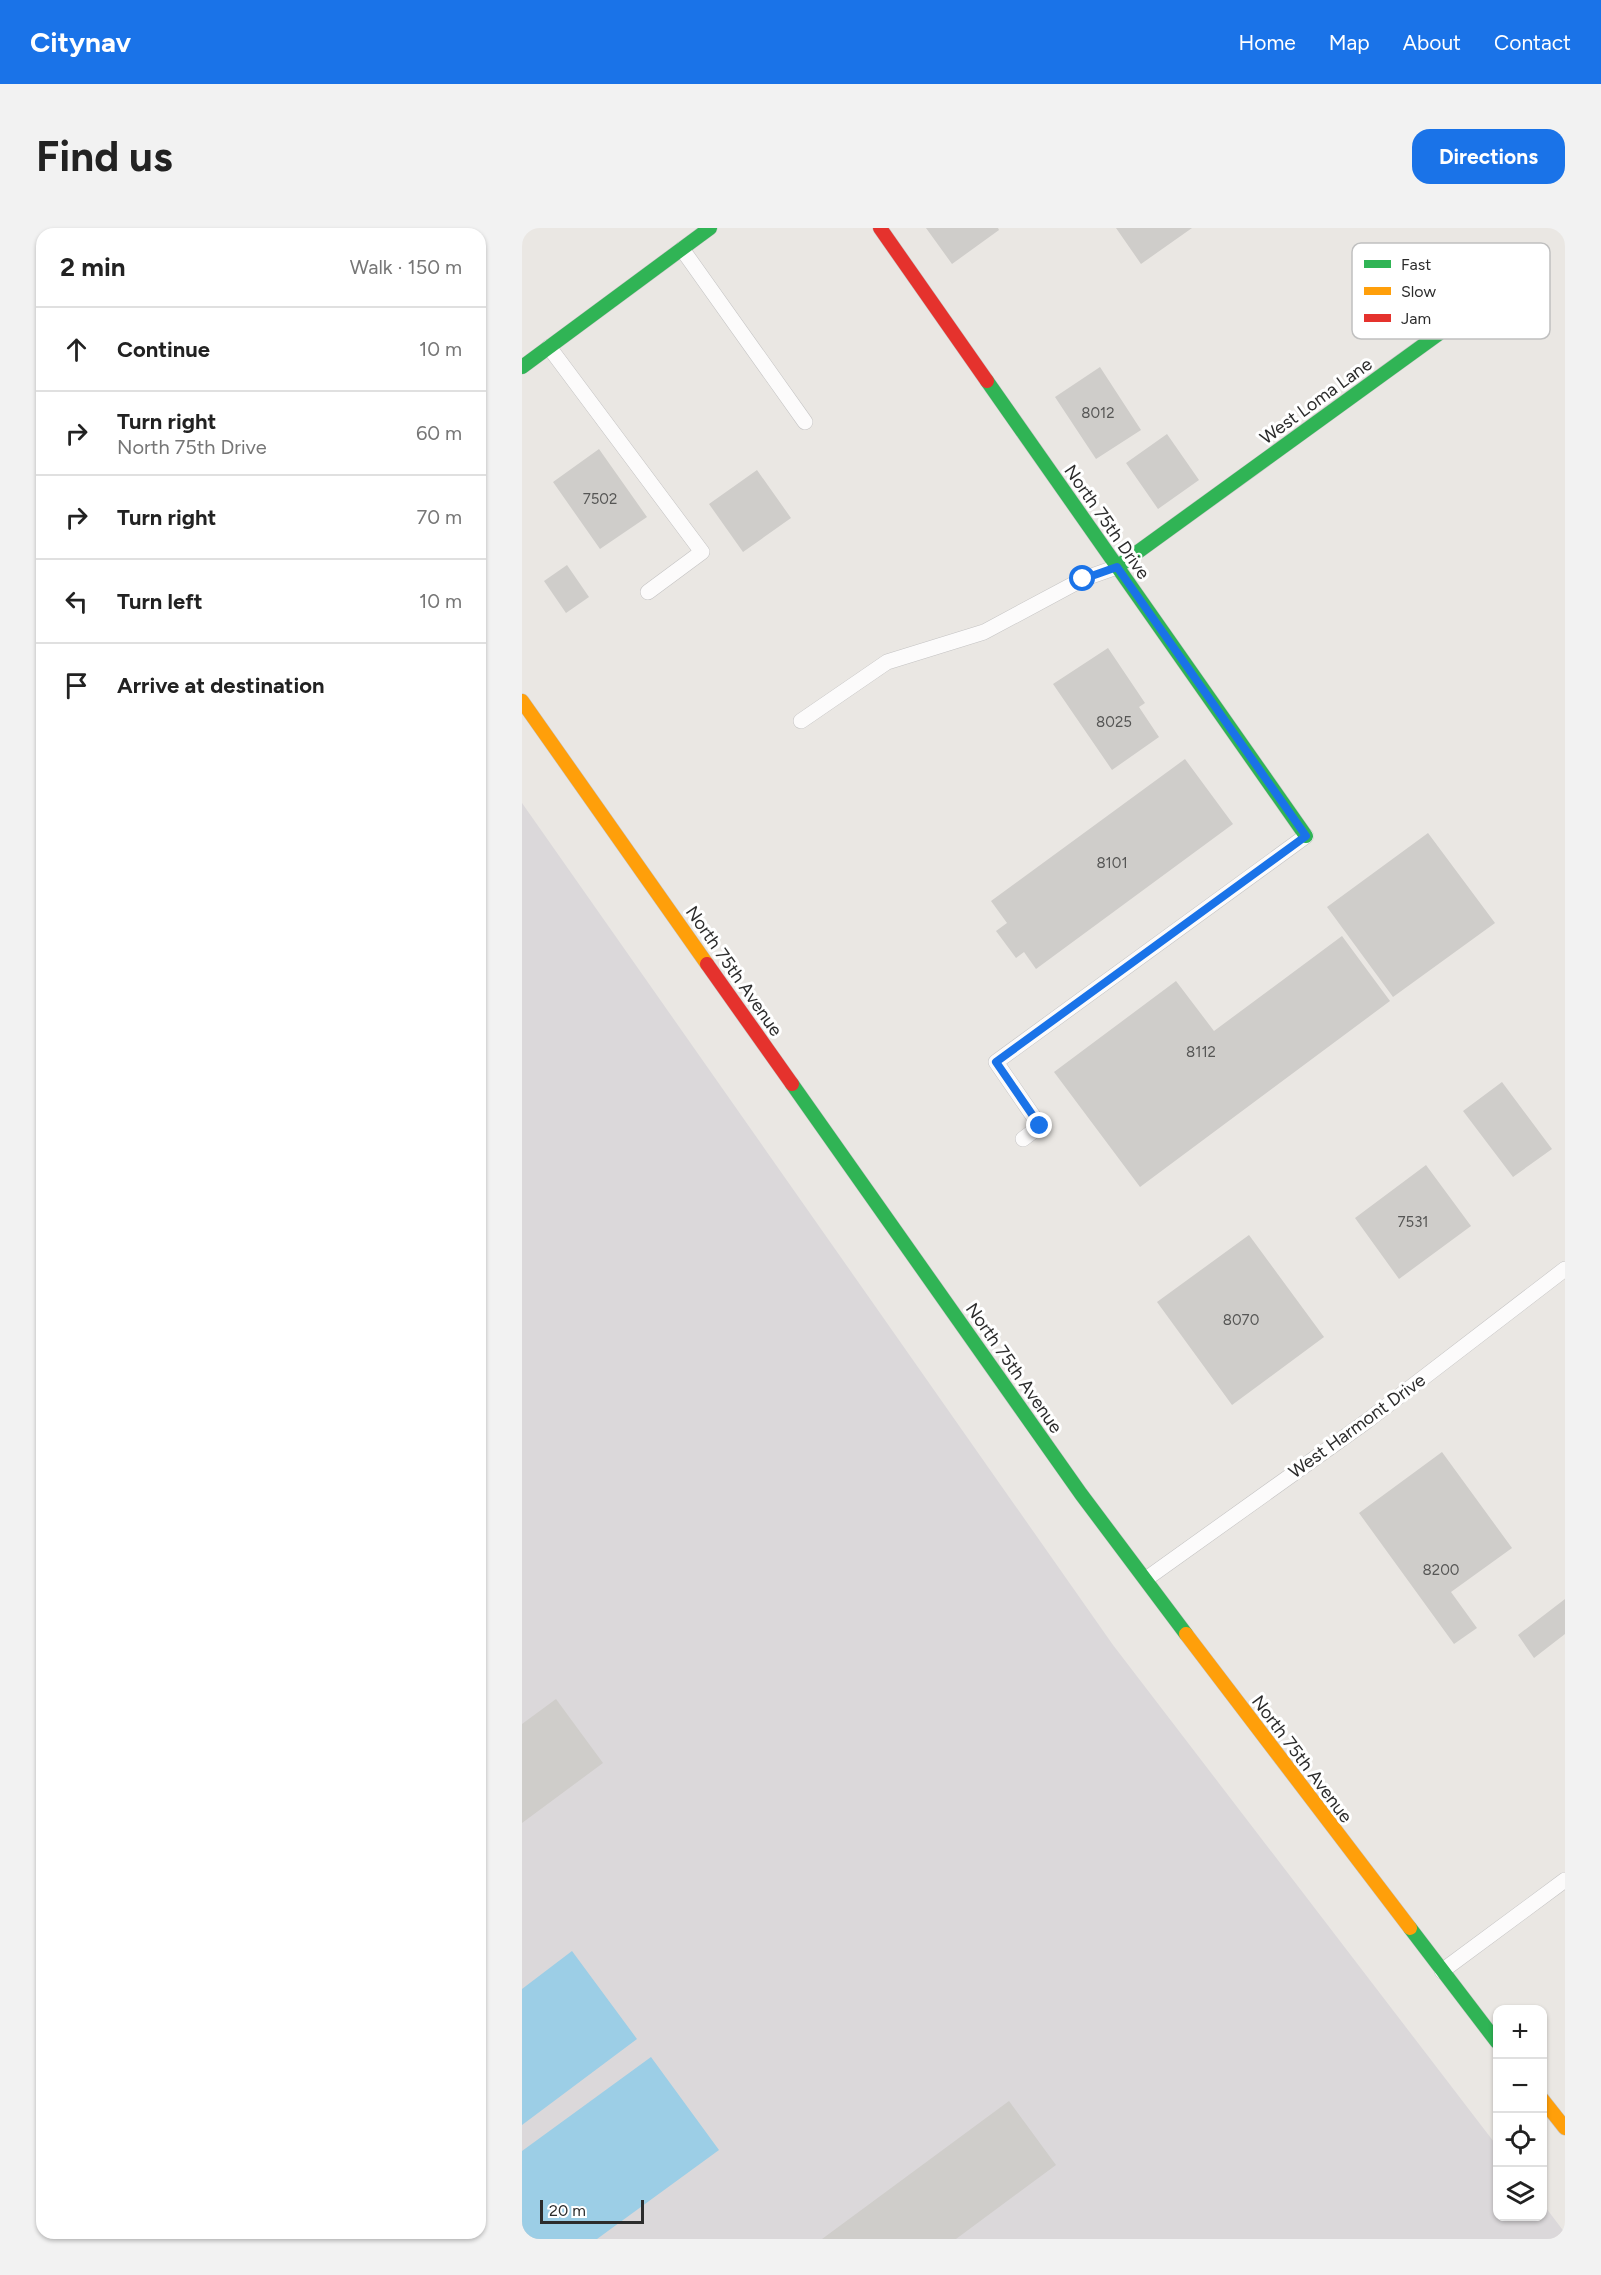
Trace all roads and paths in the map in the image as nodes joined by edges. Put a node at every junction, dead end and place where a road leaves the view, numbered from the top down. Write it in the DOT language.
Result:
graph roads {
  1 [pos="710,228"];
  2 [pos="880,228"];
  3 [pos="682,249"];
  4 [pos="1432,339"];
  5 [pos="549,346"];
  6 [pos="522,367"];
  7 [pos="805,422"];
  8 [pos="1117,567"];
  9 [pos="648,592"];
  10 [pos="522,701"];
  11 [pos="801,721"];
  12 [pos="1306,836"];
  13 [pos="1023,1139"];
  14 [pos="1565,1269"];
  15 [pos="1146,1579"];
  16 [pos="1565,1881"];
  17 [pos="1442,1971"];
  18 [pos="1493,2037"];
  19 [pos="1547,2105"];
  20 [pos="1565,2128"];
  1 -- 3 [label="main road"];
  2 -- 8 [label="main road, North 75th Drive"];
  3 -- 5 [label="main road"];
  3 -- 7 [label="lane"];
  4 -- 8 [label="main road, West Loma Lane"];
  5 -- 6 [label="main road"];
  5 -- 9 [label="lane"];
  8 -- 11 [label="lane"];
  8 -- 12 [label="main road, North 75th Drive"];
  10 -- 15 [label="main road, North 75th Avenue"];
  12 -- 13 [label="lane"];
  14 -- 15 [label="lane, West Harmont Drive"];
  15 -- 17 [label="main road, North 75th Avenue"];
  16 -- 17 [label="lane"];
  17 -- 18 [label="main road, North 75th Avenue"];
  19 -- 20 [label="main road"];
}
